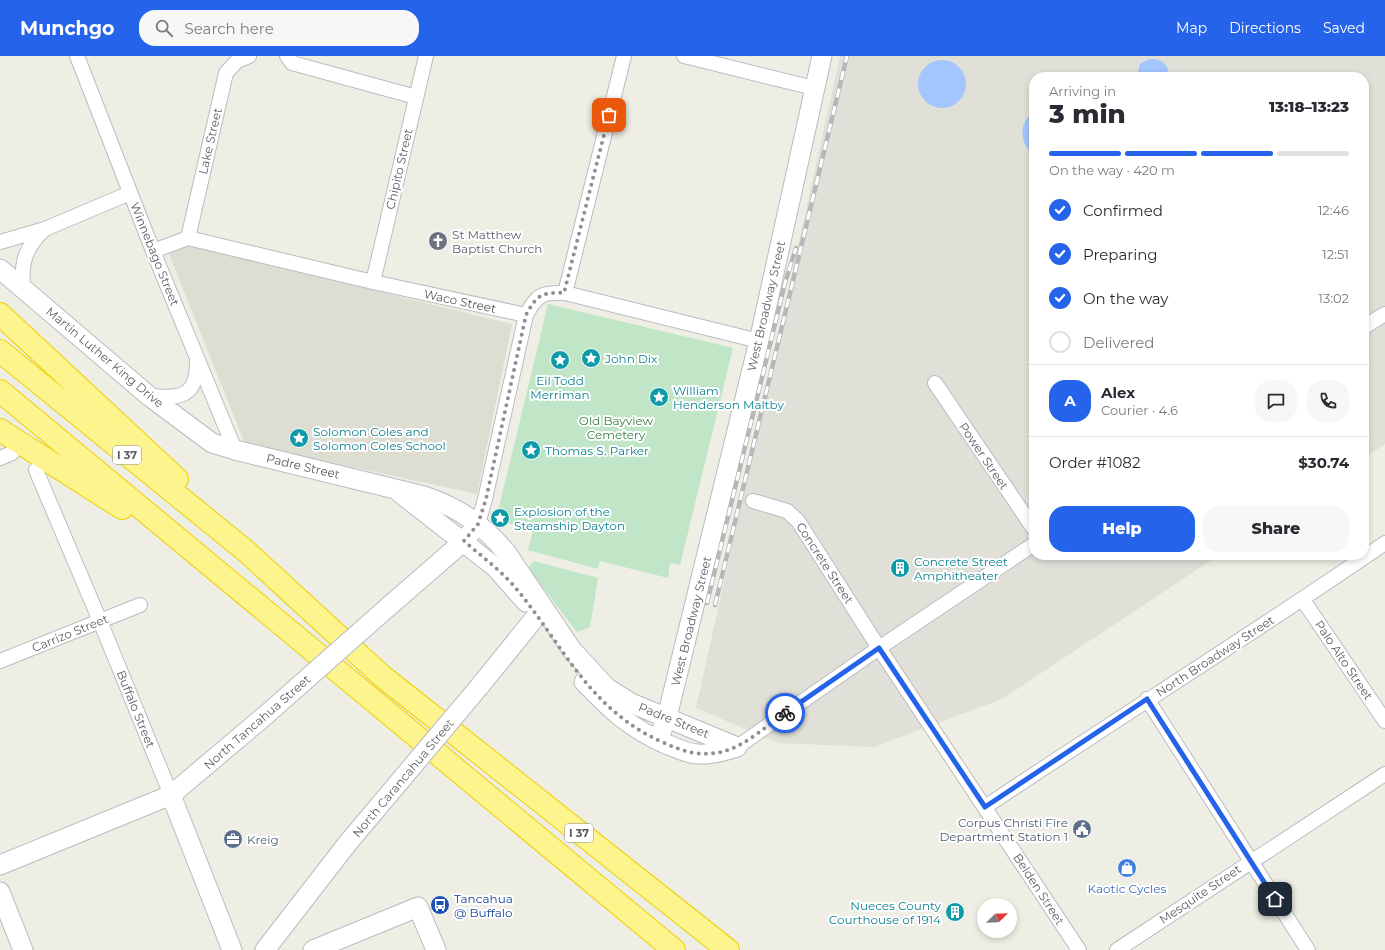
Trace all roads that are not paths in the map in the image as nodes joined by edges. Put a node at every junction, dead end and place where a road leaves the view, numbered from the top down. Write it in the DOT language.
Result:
graph roads {
  1 [pos="77,56"];
  2 [pos="249,56"];
  3 [pos="287,56"];
  4 [pos="426,56"];
  5 [pos="624,56"];
  6 [pos="684,56"];
  7 [pos="822,56"];
  8 [pos="814,88"];
  9 [pos="416,97"];
  10 [pos="130,193"];
  11 [pos="45,229"];
  12 [pos="188,238"];
  13 [pos="0,242"];
  14 [pos="153,251"];
  15 [pos="0,269"];
  16 [pos="373,282"];
  17 [pos="23,289"];
  18 [pos="564,293"];
  19 [pos="0,314"];
  20 [pos="1385,314"];
  21 [pos="526,315"];
  22 [pos="1369,324"];
  23 [pos="759,341"];
  24 [pos="0,351"];
  25 [pos="197,358"];
  26 [pos="935,383"];
  27 [pos="0,391"];
  28 [pos="149,396"];
  29 [pos="0,430"];
  30 [pos="212,443"];
  31 [pos="235,450"];
  32 [pos="36,470"];
  33 [pos="394,488"];
  34 [pos="753,501"];
  35 [pos="1029,522"];
  36 [pos="478,524"];
  37 [pos="464,541"];
  38 [pos="1385,543"];
  39 [pos="1029,547"];
  40 [pos="247,552"];
  41 [pos="1369,554"];
  42 [pos="1361,560"];
  43 [pos="239,589"];
  44 [pos="1303,600"];
  45 [pos="140,605"];
  46 [pos="540,612"];
  47 [pos="100,621"];
  48 [pos="879,648"];
  49 [pos="0,661"];
  50 [pos="1147,699"];
  51 [pos="667,717"];
  52 [pos="1385,721"];
  53 [pos="658,740"];
  54 [pos="737,747"];
  55 [pos="1385,774"];
  56 [pos="171,795"];
  57 [pos="985,807"];
  58 [pos="1251,861"];
  59 [pos="0,865"];
  60 [pos="0,892"];
  61 [pos="24,950"];
  62 [pos="232,950"];
  63 [pos="265,950"];
  64 [pos="313,950"];
  65 [pos="436,950"];
  66 [pos="674,950"];
  67 [pos="728,950"];
  68 [pos="1079,950"];
  69 [pos="1117,950"];
  70 [pos="1308,950"];
  1 -- 10 [label="street, Winnebago Street"];
  2 -- 12 [label="street, Lake Street"];
  3 -- 9 [label="street"];
  4 -- 9 [label="street, Chipito Street"];
  5 -- 18 [label="street"];
  6 -- 8 [label="street"];
  7 -- 8 [label="main road, West Broadway Street"];
  8 -- 23 [label="main road, West Broadway Street"];
  9 -- 16 [label="street, Chipito Street"];
  10 -- 11 [label="street"];
  10 -- 14 [label="street, Winnebago Street"];
  11 -- 13 [label="street"];
  11 -- 17 [label="street"];
  12 -- 14 [label="street"];
  12 -- 16 [label="street, Waco Street"];
  14 -- 25 [label="street, Winnebago Street"];
  15 -- 17 [label="main road, Martin Luther King Drive"];
  16 -- 21 [label="street, Waco Street"];
  17 -- 28 [label="main road, Martin Luther King Drive"];
  18 -- 21 [label="street"];
  18 -- 23 [label="street"];
  19 -- 40 [label="highway"];
  20 -- 22 [label="street"];
  21 -- 36 [label="street"];
  23 -- 51 [label="main road, West Broadway Street"];
  24 -- 40 [label="highway, I 37"];
  25 -- 28 [label="street"];
  25 -- 31 [label="street, Winnebago Street"];
  26 -- 35 [label="street, Power Street"];
  27 -- 43 [label="highway, I 37"];
  28 -- 30 [label="main road, Martin Luther King Drive"];
  29 -- 43 [label="highway"];
  30 -- 31 [label="main road, Padre Street"];
  31 -- 33 [label="main road, Padre Street"];
  32 -- 47 [label="street, Buffalo Street"];
  33 -- 36 [label="main road, Padre Street"];
  33 -- 37 [label="main road, Padre Street"];
  34 -- 48 [label="street, Concrete Street"];
  36 -- 37 [label="main road, North Tancahua Street"];
  36 -- 46 [label="main road, Padre Street"];
  37 -- 46 [label="main road, Padre Street"];
  37 -- 56 [label="main road, North Tancahua Street, bridge"];
  38 -- 41 [label="street, North Broadway Street"];
  39 -- 48 [label="street"];
  40 -- 67 [label="highway, I 37"];
  42 -- 44 [label="street, North Broadway Street"];
  43 -- 66 [label="highway, I 37"];
  44 -- 50 [label="street, North Broadway Street"];
  44 -- 52 [label="street, Palo Alto Street"];
  45 -- 47 [label="street, Carrizo Street"];
  46 -- 51 [label="main road, Padre Street"];
  46 -- 53 [label="main road, Padre Street"];
  46 -- 63 [label="main road, North Carancahua Street, bridge"];
  47 -- 49 [label="street, Carrizo Street"];
  47 -- 56 [label="street, Buffalo Street"];
  48 -- 54 [label="street"];
  48 -- 57 [label="street, Belden Street"];
  50 -- 57 [label="street, North Broadway Street"];
  50 -- 58 [label="street"];
  51 -- 53 [label="main road, West Broadway Street"];
  51 -- 54 [label="main road, Padre Street"];
  53 -- 54 [label="main road, Padre Street"];
  55 -- 58 [label="street, Mesquite Street"];
  56 -- 59 [label="main road, North Tancahua Street"];
  56 -- 62 [label="main road, Buffalo Street"];
  57 -- 68 [label="street, Belden Street"];
  58 -- 69 [label="street, Mesquite Street"];
  58 -- 70 [label="street"];
  60 -- 61 [label="main road"];
  64 -- 65 [label="main road"];
}
